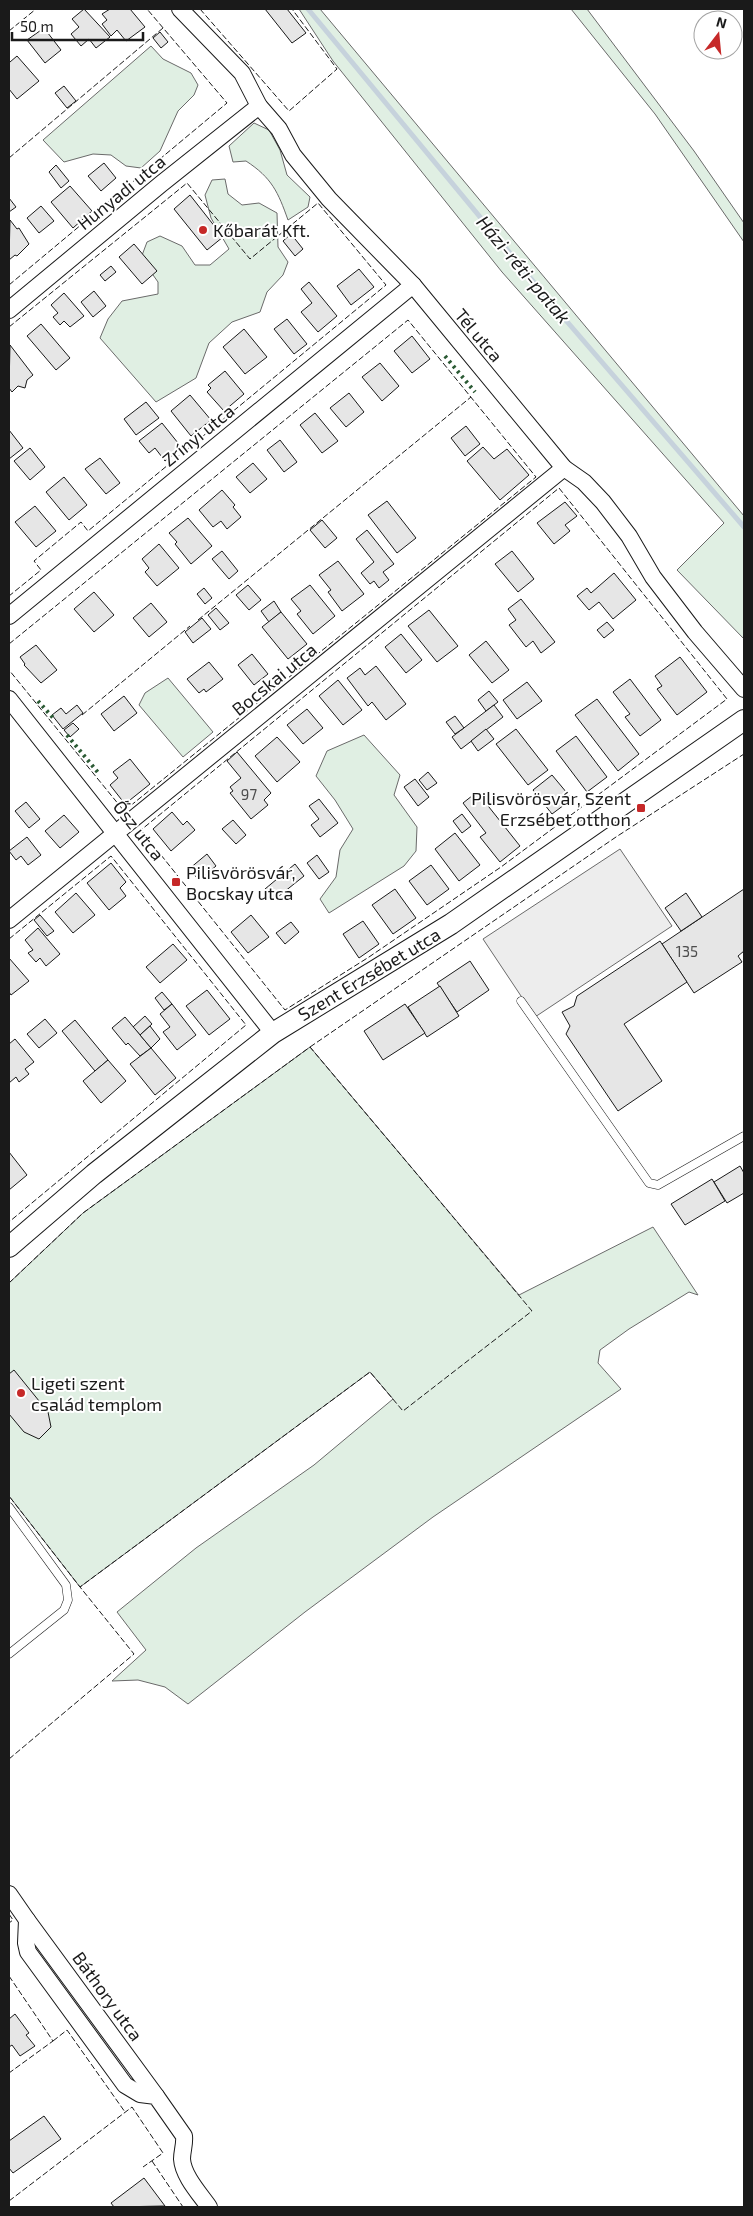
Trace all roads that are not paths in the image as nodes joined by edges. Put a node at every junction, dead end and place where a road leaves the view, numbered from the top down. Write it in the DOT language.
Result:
graph roads {
  1 [pos="180,9"];
  2 [pos="259,106"];
  3 [pos="413,285"];
  4 [pos="9,310"];
  5 [pos="564,468"];
  6 [pos="9,616"];
  7 [pos="744,689"];
  8 [pos="9,700"];
  9 [pos="744,720"];
  10 [pos="116,833"];
  11 [pos="9,920"];
  12 [pos="521,1001"];
  13 [pos="273,1033"];
  14 [pos="744,1136"];
  15 [pos="9,1247"];
  16 [pos="9,1507"];
  17 [pos="9,1654"];
  18 [pos="9,1894"];
  19 [pos="28,1920"];
  20 [pos="156,2096"];
  21 [pos="209,2207"];
  1 -- 2 [label="street, Tél utca"];
  2 -- 3 [label="street, Tél utca"];
  2 -- 4 [label="street, Hunyadi utca"];
  3 -- 5 [label="street, Tél utca"];
  3 -- 6 [label="street, Zrínyi utca"];
  5 -- 7 [label="street, Tél utca"];
  5 -- 10 [label="street, Bocskai utca"];
  8 -- 10 [label="street, Ősz utca"];
  9 -- 13 [label="street, Szent Erzsébet utca"];
  10 -- 11 [label="street, Bocskai utca"];
  10 -- 13 [label="street, Ősz utca"];
  12 -- 14 [label="lane"];
  13 -- 15 [label="street, Szent Erzsébet utca"];
  16 -- 17 [label="lane"];
  18 -- 19 [label="street, Báthory utca"];
  19 -- 20 [label="street, Báthory utca"];
  19 -- 20 [label="street"];
  20 -- 21 [label="street, Báthory utca"];
}
